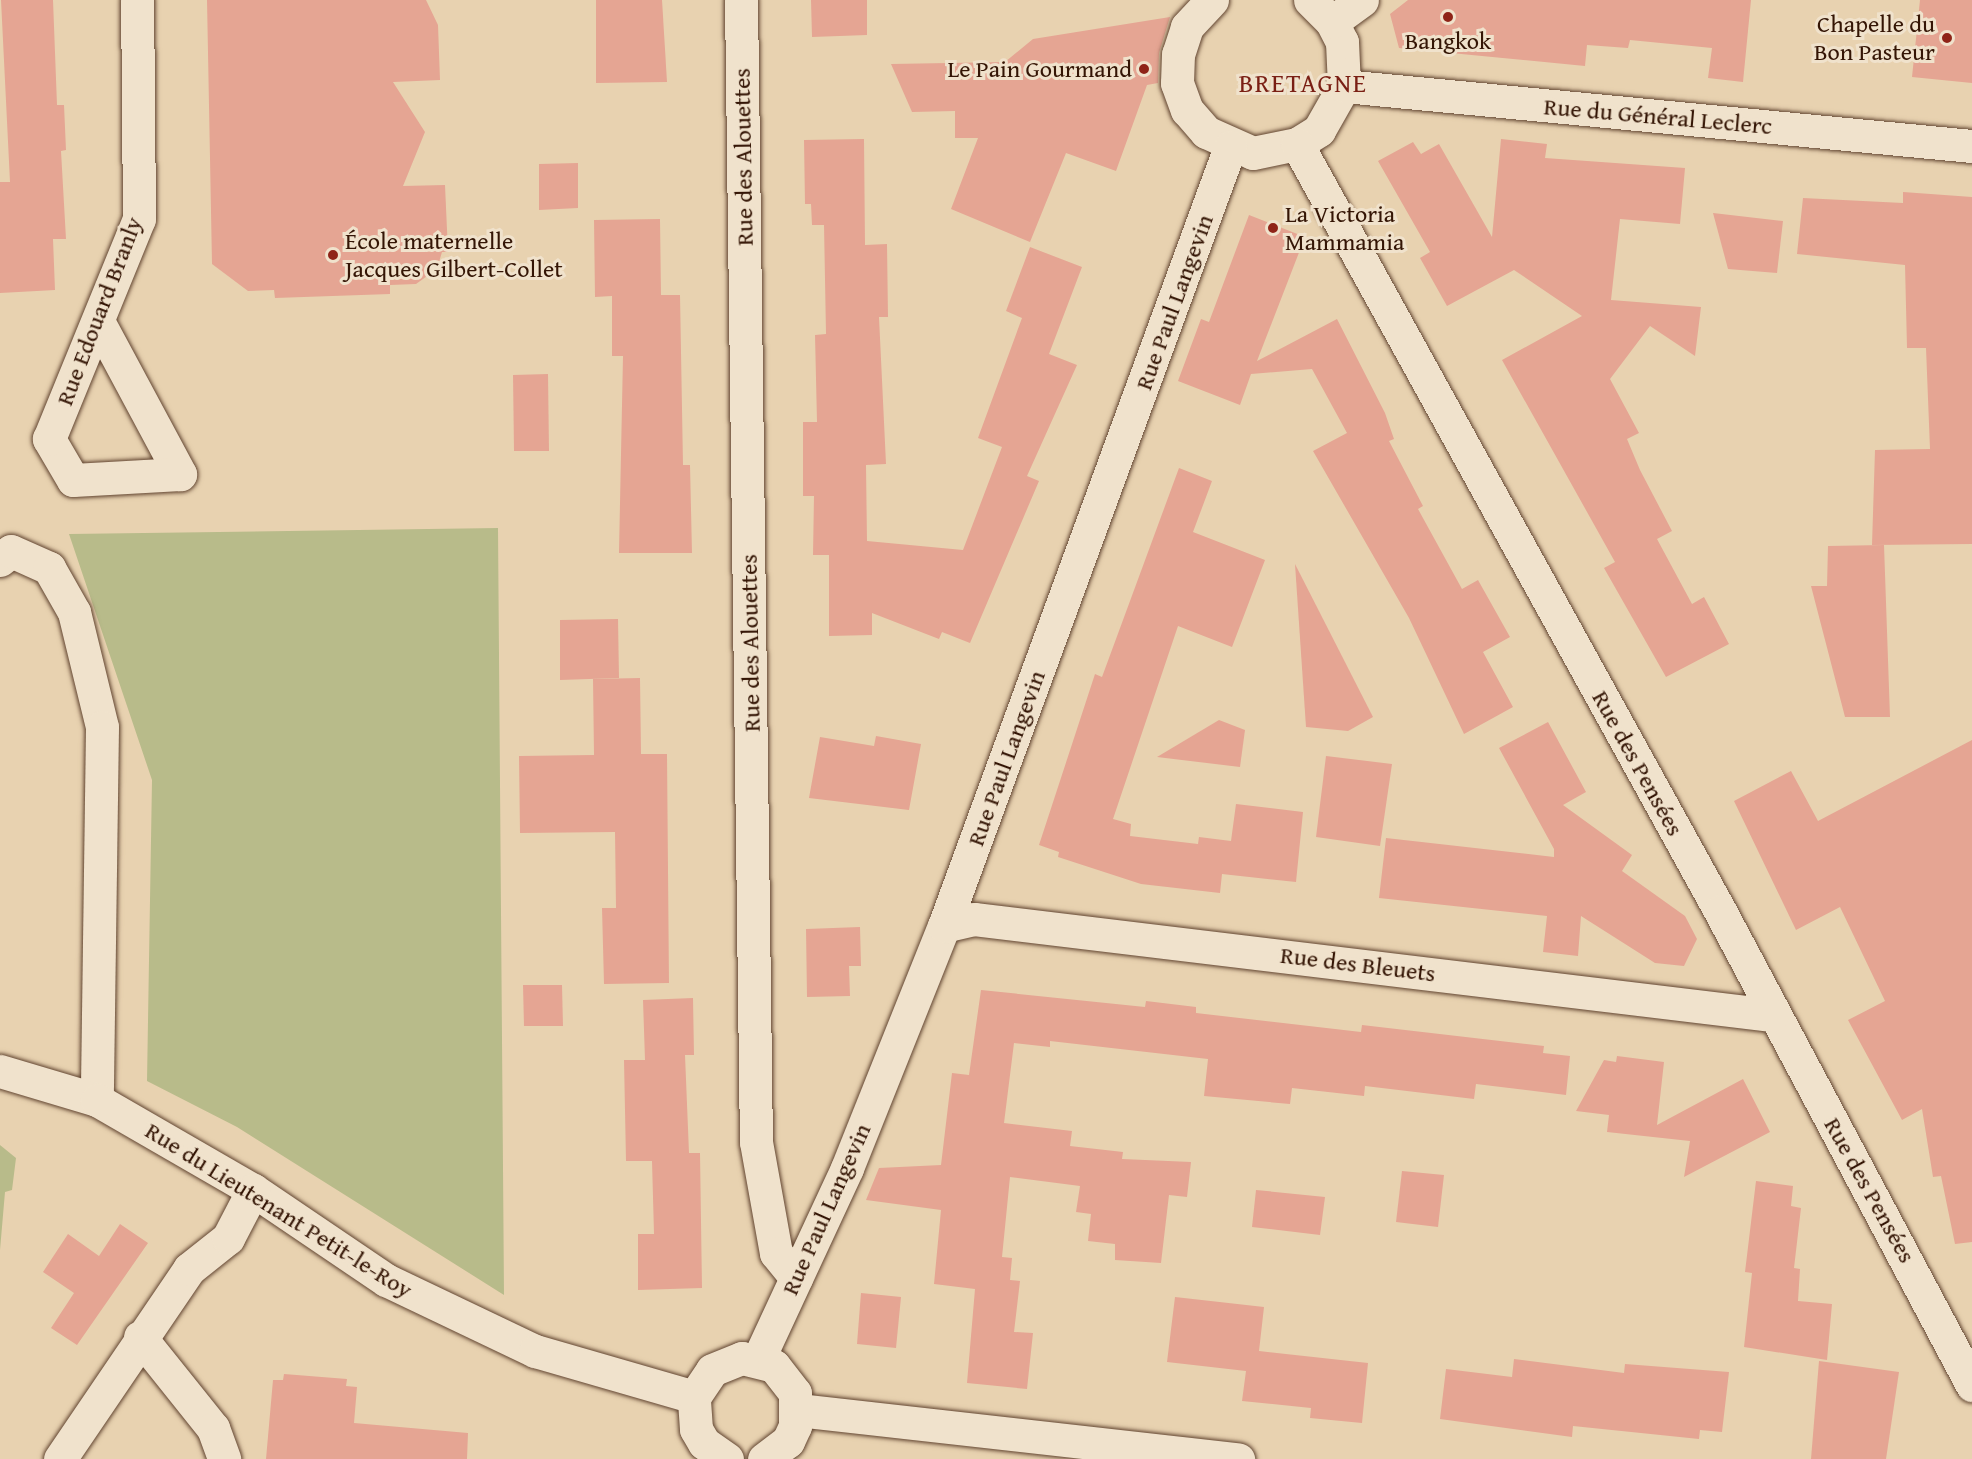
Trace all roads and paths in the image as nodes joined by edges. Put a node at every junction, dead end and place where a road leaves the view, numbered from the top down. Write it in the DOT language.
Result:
graph roads {
  1 [pos="137,0"];
  2 [pos="741,0"];
  3 [pos="1362,0"];
  4 [pos="1207,1"];
  5 [pos="1321,11"];
  6 [pos="1344,86"];
  7 [pos="1298,144"];
  8 [pos="1972,146"];
  9 [pos="1230,147"];
  10 [pos="98,321"];
  11 [pos="0,560"];
  12 [pos="944,926"];
  13 [pos="1772,1015"];
  14 [pos="0,1071"];
  15 [pos="97,1100"];
  16 [pos="253,1190"];
  17 [pos="796,1278"];
  18 [pos="140,1337"];
  19 [pos="758,1360"];
  20 [pos="1972,1385"];
  21 [pos="694,1397"];
  22 [pos="798,1410"];
  23 [pos="60,1459"];
  24 [pos="224,1459"];
  25 [pos="727,1459"];
  26 [pos="764,1459"];
  27 [pos="1233,1459"];
  1 -- 10 [label="street, Rue Edouard Branly"];
  2 -- 17 [label="street, Rue des Alouettes"];
  3 -- 5 [label="street"];
  4 -- 9 [label="street"];
  5 -- 6 [label="street"];
  6 -- 7 [label="street"];
  6 -- 8 [label="street, Rue du Général Leclerc"];
  7 -- 9 [label="street"];
  7 -- 13 [label="street, Rue des Pensées"];
  9 -- 12 [label="street, Rue Paul Langevin"];
  10 -- 10 [label="street, Rue Edouard Branly"];
  11 -- 15 [label="street"];
  12 -- 13 [label="street, Rue des Bleuets"];
  12 -- 17 [label="street, Rue Paul Langevin"];
  13 -- 20 [label="street, Rue des Pensées"];
  14 -- 15 [label="street, Rue du Lieutenant Petit-le-Roy"];
  15 -- 16 [label="street, Rue du Lieutenant Petit-le-Roy"];
  16 -- 18 [label="street"];
  16 -- 21 [label="street, Rue du Lieutenant Petit-le-Roy"];
  17 -- 19 [label="street, Rue Paul Langevin"];
  18 -- 23 [label="street"];
  18 -- 24 [label="street"];
  19 -- 21 [label="street"];
  19 -- 22 [label="street"];
  21 -- 25 [label="street"];
  22 -- 26 [label="street"];
  22 -- 27 [label="street"];
}
